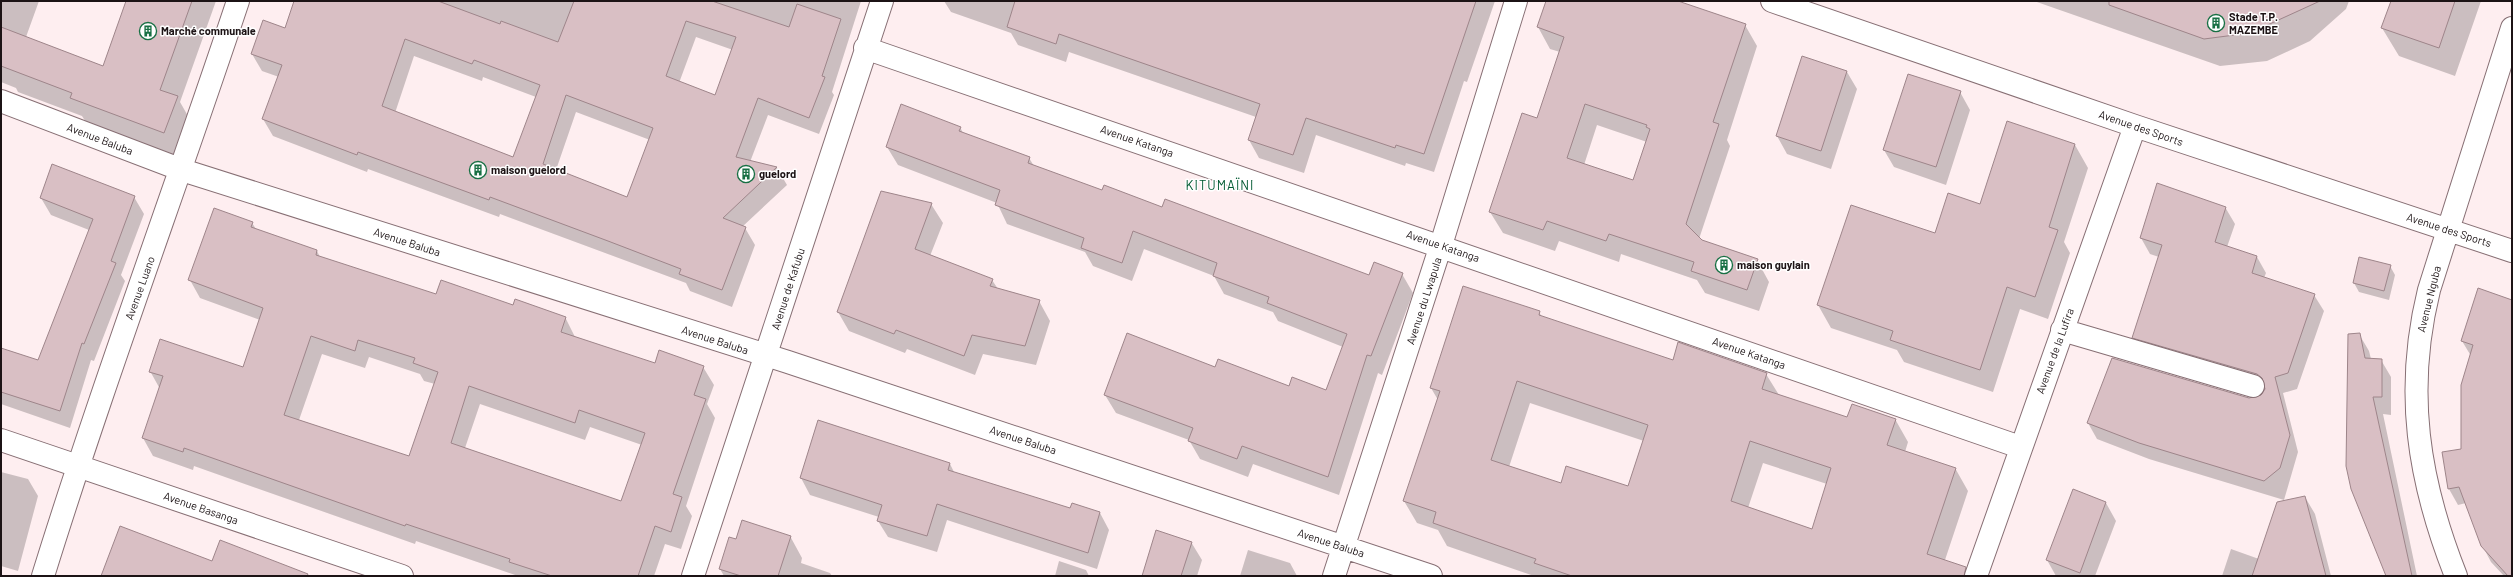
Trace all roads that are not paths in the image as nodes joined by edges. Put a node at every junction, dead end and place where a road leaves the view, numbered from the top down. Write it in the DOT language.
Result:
graph roads {
  1 [pos="238,1"];
  2 [pos="882,1"];
  3 [pos="1516,1"];
  4 [pos="1772,1"];
  5 [pos="2512,28"];
  6 [pos="866,48"];
  7 [pos="1,101"];
  8 [pos="2136,126"];
  9 [pos="182,170"];
  10 [pos="2449,231"];
  11 [pos="1442,245"];
  12 [pos="2512,251"];
  13 [pos="2062,330"];
  14 [pos="766,356"];
  15 [pos="2253,386"];
  16 [pos="1,440"];
  17 [pos="2020,447"];
  18 [pos="77,467"];
  19 [pos="1344,547"];
  20 [pos="42,576"];
  21 [pos="402,576"];
  22 [pos="693,576"];
  23 [pos="1334,576"];
  24 [pos="1431,576"];
  25 [pos="1976,576"];
  26 [pos="2456,576"];
  1 -- 9 [label="street, Avenue Luano"];
  2 -- 6 [label="street, Avenue de Kafubu"];
  3 -- 11 [label="street, Avenue du Lwapula"];
  4 -- 8 [label="street, Avenue des Sports"];
  5 -- 10 [label="street, Avenue Nguba"];
  6 -- 11 [label="street, Avenue Katanga"];
  6 -- 14 [label="street, Avenue de Kafubu"];
  7 -- 9 [label="street, Avenue Baluba"];
  8 -- 10 [label="street, Avenue des Sports"];
  8 -- 13 [label="street, Avenue de la Lufira"];
  9 -- 14 [label="street, Avenue Baluba"];
  9 -- 18 [label="street, Avenue Luano"];
  10 -- 12 [label="street, Avenue des Sports"];
  10 -- 26 [label="street, Avenue Nguba"];
  11 -- 17 [label="street, Avenue Katanga"];
  11 -- 19 [label="street, Avenue du Lwapula"];
  13 -- 15 [label="street"];
  13 -- 17 [label="street, Avenue de la Lufira"];
  14 -- 19 [label="street, Avenue Baluba"];
  14 -- 22 [label="street, Avenue de Kafubu"];
  16 -- 18 [label="street, Avenue Basanga"];
  17 -- 25 [label="street, Avenue de la Lufira"];
  18 -- 20 [label="street, Avenue Luano"];
  18 -- 21 [label="street, Avenue Basanga"];
  19 -- 23 [label="street, Avenue du Lwapula"];
  19 -- 24 [label="street, Avenue Baluba"];
}
